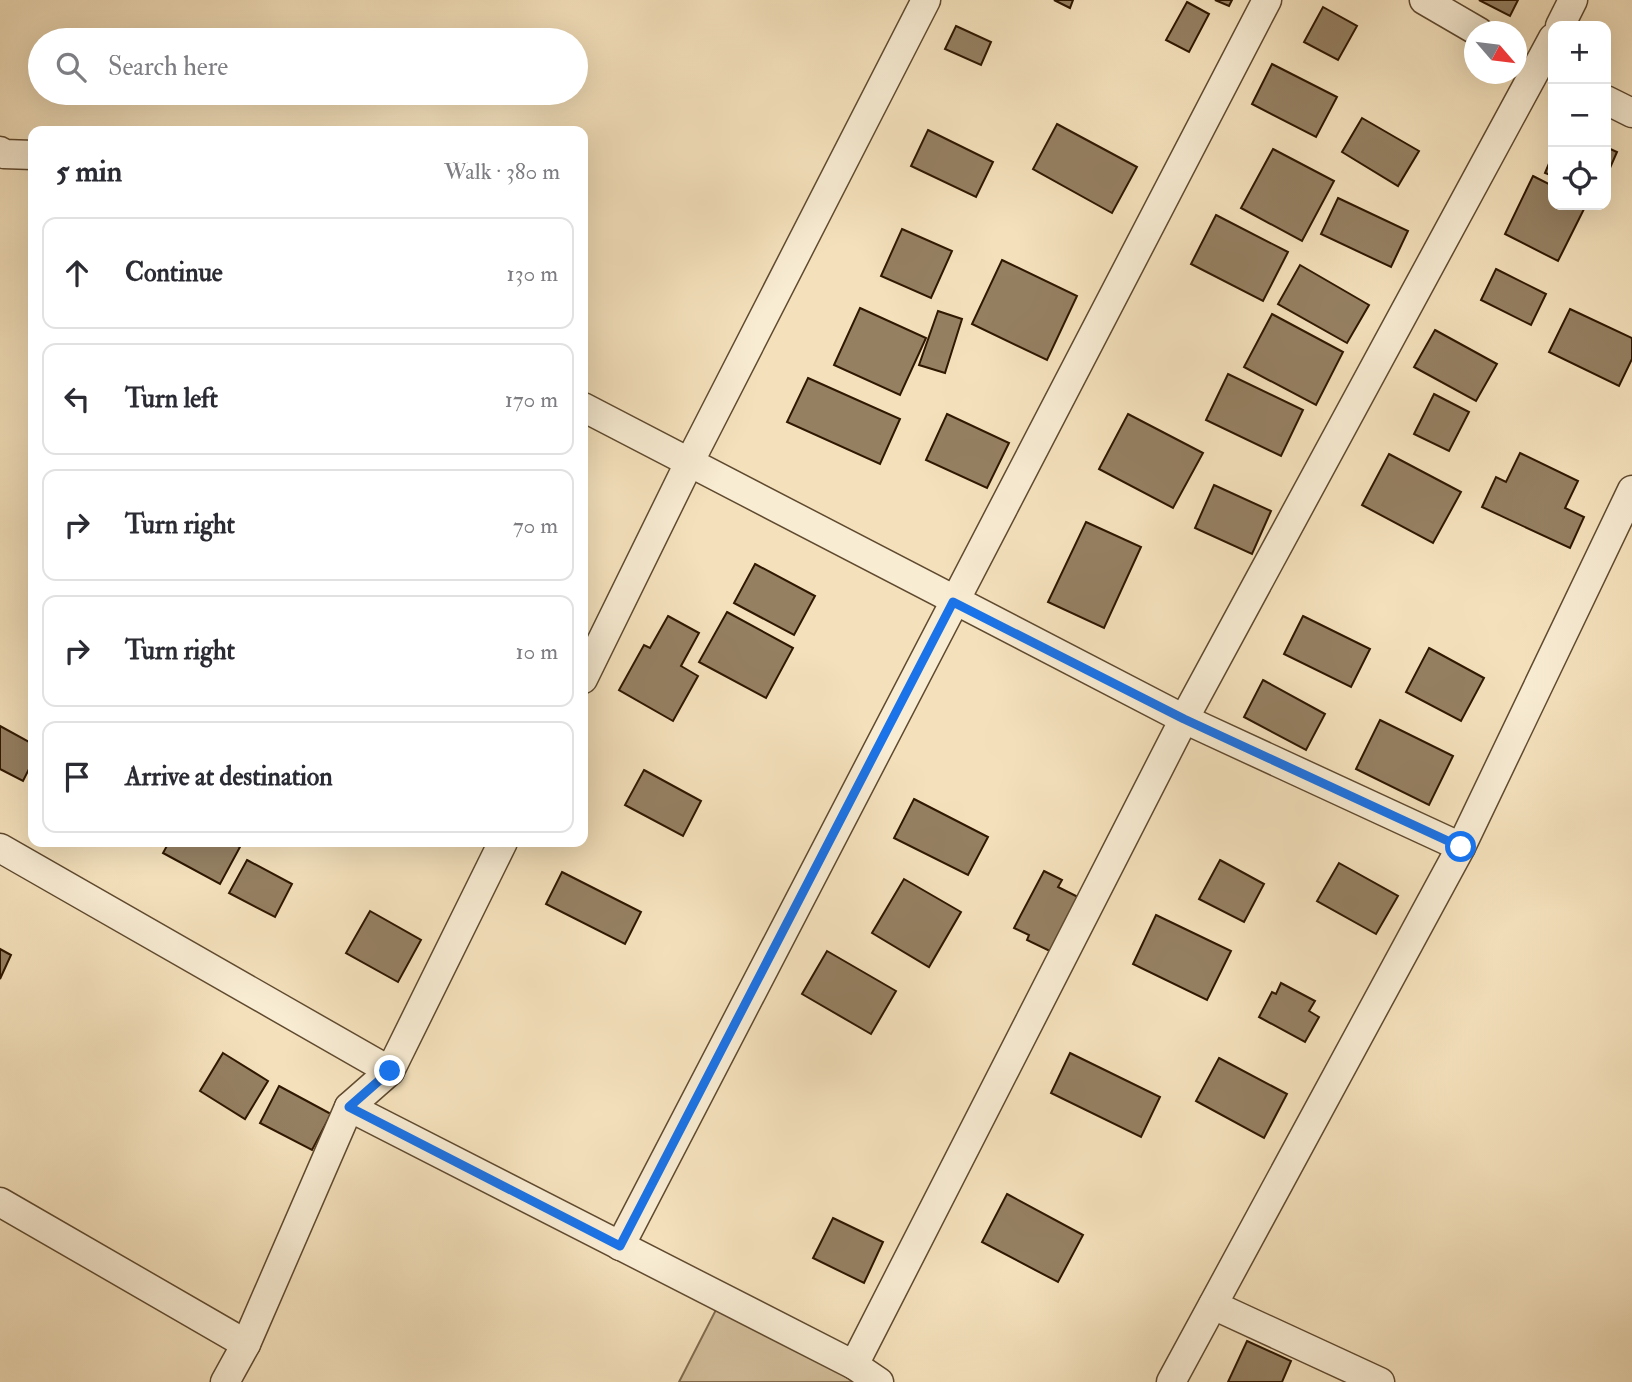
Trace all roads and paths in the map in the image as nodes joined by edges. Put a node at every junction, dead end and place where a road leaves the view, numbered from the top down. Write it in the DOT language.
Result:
graph roads {
  1 [pos="926,0"];
  2 [pos="1266,0"];
  3 [pos="1424,0"];
  4 [pos="1573,0"];
  5 [pos="1562,21"];
  6 [pos="1464,23"];
  7 [pos="1548,46"];
  8 [pos="1536,64"];
  9 [pos="1611,102"];
  10 [pos="1632,113"];
  11 [pos="28,155"];
  12 [pos="1,156"];
  13 [pos="588,410"];
  14 [pos="690,461"];
  15 [pos="1632,490"];
  16 [pos="953,602"];
  17 [pos="588,669"];
  18 [pos="1184,719"];
  19 [pos="501,847"];
  20 [pos="1461,847"];
  21 [pos="0,848"];
  22 [pos="390,1071"];
  23 [pos="349,1107"];
  24 [pos="0,1202"];
  25 [pos="620,1246"];
  26 [pos="1213,1305"];
  27 [pos="246,1344"];
  28 [pos="854,1365"];
  29 [pos="225,1382"];
  30 [pos="879,1382"];
  31 [pos="1171,1382"];
  32 [pos="1380,1382"];
  1 -- 14 [label="street"];
  2 -- 16 [label="street"];
  3 -- 6 [label="street"];
  4 -- 5 [label="street"];
  7 -- 8 [label="street"];
  8 -- 18 [label="street"];
  9 -- 10 [label="street"];
  11 -- 12 [label="street"];
  13 -- 14 [label="street"];
  14 -- 16 [label="street"];
  14 -- 17 [label="street"];
  15 -- 20 [label="street"];
  16 -- 18 [label="street"];
  16 -- 25 [label="street"];
  18 -- 20 [label="street"];
  18 -- 28 [label="street"];
  19 -- 22 [label="street"];
  20 -- 26 [label="street"];
  21 -- 22 [label="street"];
  22 -- 23 [label="street"];
  23 -- 25 [label="street"];
  23 -- 27 [label="street"];
  24 -- 27 [label="street"];
  25 -- 28 [label="street"];
  26 -- 31 [label="street"];
  26 -- 32 [label="street"];
  27 -- 29 [label="street"];
  28 -- 30 [label="street"];
}
